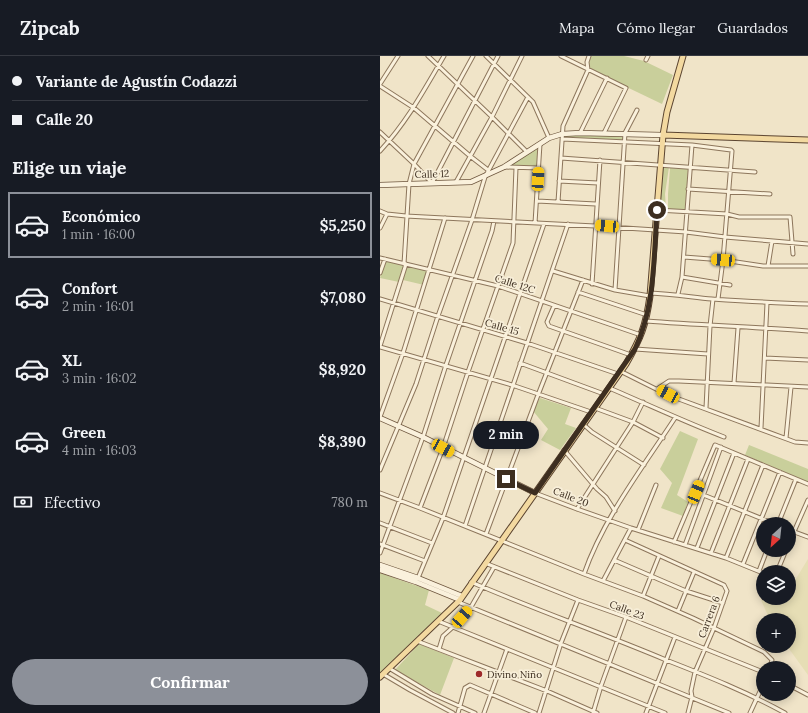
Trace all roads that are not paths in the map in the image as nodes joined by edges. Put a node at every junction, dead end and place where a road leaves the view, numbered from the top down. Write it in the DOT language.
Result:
graph roads {
  1 [pos="398,56"];
  2 [pos="428,56"];
  3 [pos="444,56"];
  4 [pos="472,56"];
  5 [pos="486,56"];
  6 [pos="498,56"];
  7 [pos="522,56"];
  8 [pos="561,56"];
  9 [pos="589,56"];
  10 [pos="648,56"];
  11 [pos="682,56"];
  12 [pos="646,60"];
  13 [pos="494,63"];
  14 [pos="438,65"];
  15 [pos="588,70"];
  16 [pos="607,78"];
  17 [pos="511,80"];
  18 [pos="457,84"];
  19 [pos="380,85"];
  20 [pos="528,97"];
  21 [pos="475,101"];
  22 [pos="414,108"];
  23 [pos="637,110"];
  24 [pos="492,116"];
  25 [pos="435,126"];
  26 [pos="380,132"];
  27 [pos="580,132"];
  28 [pos="509,133"];
  29 [pos="604,133"];
  30 [pos="625,133"];
  31 [pos="664,135"];
  32 [pos="562,136"];
  33 [pos="549,138"];
  34 [pos="808,140"];
  35 [pos="389,141"];
  36 [pos="453,141"];
  37 [pos="624,141"];
  38 [pos="540,144"];
  39 [pos="663,144"];
  40 [pos="692,145"];
  41 [pos="380,151"];
  42 [pos="527,152"];
  43 [pos="470,156"];
  44 [pos="561,158"];
  45 [pos="600,160"];
  46 [pos="622,162"];
  47 [pos="414,164"];
  48 [pos="661,165"];
  49 [pos="504,167"];
  50 [pos="516,168"];
  51 [pos="539,168"];
  52 [pos="690,168"];
  53 [pos="488,170"];
  54 [pos="731,171"];
  55 [pos="494,172"];
  56 [pos="755,172"];
  57 [pos="485,177"];
  58 [pos="559,181"];
  59 [pos="432,182"];
  60 [pos="456,182"];
  61 [pos="598,183"];
  62 [pos="408,184"];
  63 [pos="380,185"];
  64 [pos="688,188"];
  65 [pos="729,191"];
  66 [pos="770,194"];
  67 [pos="537,201"];
  68 [pos="558,202"];
  69 [pos="596,204"];
  70 [pos="657,210"];
  71 [pos="380,211"];
  72 [pos="687,212"];
  73 [pos="387,214"];
  74 [pos="727,214"];
  75 [pos="406,216"];
  76 [pos="445,218"];
  77 [pos="472,220"];
  78 [pos="494,221"];
  79 [pos="514,222"];
  80 [pos="535,223"];
  81 [pos="544,224"];
  82 [pos="568,224"];
  83 [pos="596,226"];
  84 [pos="618,227"];
  85 [pos="380,228"];
  86 [pos="656,230"];
  87 [pos="686,232"];
  88 [pos="725,237"];
  89 [pos="772,241"];
  90 [pos="792,243"];
  91 [pos="808,244"];
  92 [pos="793,254"];
  93 [pos="684,257"];
  94 [pos="380,258"];
  95 [pos="385,259"];
  96 [pos="723,260"];
  97 [pos="405,264"];
  98 [pos="768,266"];
  99 [pos="808,266"];
  100 [pos="430,269"];
  101 [pos="553,271"];
  102 [pos="380,273"];
  103 [pos="452,275"];
  104 [pos="682,277"];
  105 [pos="476,280"];
  106 [pos="583,280"];
  107 [pos="720,283"];
  108 [pos="592,284"];
  109 [pos="730,285"];
  110 [pos="498,286"];
  111 [pos="615,290"];
  112 [pos="578,292"];
  113 [pos="520,293"];
  114 [pos="678,294"];
  115 [pos="650,295"];
  116 [pos="380,299"];
  117 [pos="713,299"];
  118 [pos="718,299"];
  119 [pos="541,301"];
  120 [pos="394,303"];
  121 [pos="767,303"];
  122 [pos="808,304"];
  123 [pos="554,306"];
  124 [pos="416,309"];
  125 [pos="570,311"];
  126 [pos="647,315"];
  127 [pos="438,316"];
  128 [pos="646,321"];
  129 [pos="461,323"];
  130 [pos="710,326"];
  131 [pos="738,328"];
  132 [pos="766,328"];
  133 [pos="483,330"];
  134 [pos="562,331"];
  135 [pos="808,332"];
  136 [pos="641,335"];
  137 [pos="506,336"];
  138 [pos="527,343"];
  139 [pos="380,346"];
  140 [pos="635,349"];
  141 [pos="555,352"];
  142 [pos="403,353"];
  143 [pos="708,354"];
  144 [pos="631,355"];
  145 [pos="765,358"];
  146 [pos="424,359"];
  147 [pos="808,360"];
  148 [pos="520,364"];
  149 [pos="446,365"];
  150 [pos="468,372"];
  151 [pos="619,372"];
  152 [pos="547,374"];
  153 [pos="490,379"];
  154 [pos="706,382"];
  155 [pos="734,382"];
  156 [pos="512,385"];
  157 [pos="762,385"];
  158 [pos="791,387"];
  159 [pos="808,387"];
  160 [pos="609,388"];
  161 [pos="657,388"];
  162 [pos="604,394"];
  163 [pos="538,395"];
  164 [pos="643,402"];
  165 [pos="706,408"];
  166 [pos="593,410"];
  167 [pos="380,418"];
  168 [pos="675,418"];
  169 [pos="633,422"];
  170 [pos="583,424"];
  171 [pos="399,426"];
  172 [pos="760,428"];
  173 [pos="423,437"];
  174 [pos="724,437"];
  175 [pos="662,438"];
  176 [pos="786,438"];
  177 [pos="808,444"];
  178 [pos="616,447"];
  179 [pos="721,447"];
  180 [pos="443,448"];
  181 [pos="564,450"];
  182 [pos="734,453"];
  183 [pos="463,458"];
  184 [pos="748,459"];
  185 [pos="644,465"];
  186 [pos="763,465"];
  187 [pos="485,469"];
  188 [pos="380,470"];
  189 [pos="780,472"];
  190 [pos="506,479"];
  191 [pos="796,479"];
  192 [pos="808,484"];
  193 [pos="593,485"];
  194 [pos="656,486"];
  195 [pos="696,492"];
  196 [pos="380,493"];
  197 [pos="535,493"];
  198 [pos="703,495"];
  199 [pos="808,500"];
  200 [pos="400,501"];
  201 [pos="716,501"];
  202 [pos="729,506"];
  203 [pos="420,508"];
  204 [pos="577,509"];
  205 [pos="615,511"];
  206 [pos="744,512"];
  207 [pos="756,517"];
  208 [pos="761,517"];
  209 [pos="779,517"];
  210 [pos="443,518"];
  211 [pos="610,520"];
  212 [pos="380,523"];
  213 [pos="390,526"];
  214 [pos="465,526"];
  215 [pos="796,527"];
  216 [pos="631,528"];
  217 [pos="756,529"];
  218 [pos="638,530"];
  219 [pos="796,533"];
  220 [pos="486,534"];
  221 [pos="808,536"];
  222 [pos="625,540"];
  223 [pos="502,541"];
  224 [pos="674,542"];
  225 [pos="432,543"];
  226 [pos="382,545"];
  227 [pos="685,545"];
  228 [pos="697,548"];
  229 [pos="380,553"];
  230 [pos="711,553"];
  231 [pos="660,556"];
  232 [pos="726,558"];
  233 [pos="614,560"];
  234 [pos="425,561"];
  235 [pos="485,563"];
  236 [pos="742,564"];
  237 [pos="380,566"];
  238 [pos="494,567"];
  239 [pos="380,570"];
  240 [pos="756,570"];
  241 [pos="694,572"];
  242 [pos="584,574"];
  243 [pos="652,576"];
  244 [pos="417,580"];
  245 [pos="604,581"];
  246 [pos="471,582"];
  247 [pos="482,587"];
  248 [pos="686,591"];
  249 [pos="643,596"];
  250 [pos="460,599"];
  251 [pos="578,600"];
  252 [pos="723,603"];
  253 [pos="471,607"];
  254 [pos="678,611"];
  255 [pos="626,617"];
  256 [pos="438,621"];
  257 [pos="569,621"];
  258 [pos="452,627"];
  259 [pos="714,628"];
  260 [pos="676,637"];
  261 [pos="618,639"];
  262 [pos="417,641"];
  263 [pos="561,643"];
  264 [pos="705,648"];
  265 [pos="439,649"];
  266 [pos="507,649"];
  267 [pos="666,660"];
  268 [pos="772,661"];
  269 [pos="609,663"];
  270 [pos="553,667"];
  271 [pos="389,668"];
  272 [pos="756,669"];
  273 [pos="695,672"];
  274 [pos="499,673"];
  275 [pos="382,676"];
  276 [pos="657,683"];
  277 [pos="601,686"];
  278 [pos="796,689"];
  279 [pos="547,691"];
  280 [pos="491,695"];
  281 [pos="808,695"];
  282 [pos="692,697"];
  283 [pos="756,697"];
  284 [pos="756,701"];
  285 [pos="763,701"];
  286 [pos="460,706"];
  287 [pos="648,707"];
  288 [pos="452,713"];
  289 [pos="458,713"];
  290 [pos="475,713"];
  291 [pos="484,713"];
  292 [pos="535,713"];
  293 [pos="539,713"];
  294 [pos="595,713"];
  295 [pos="646,713"];
  296 [pos="665,713"];
  297 [pos="688,713"];
  298 [pos="729,713"];
  299 [pos="750,713"];
  300 [pos="785,713"];
  1 -- 19 [label="street"];
  2 -- 14 [label="street"];
  3 -- 14 [label="street"];
  4 -- 18 [label="street"];
  5 -- 13 [label="street"];
  6 -- 13 [label="street"];
  7 -- 17 [label="street"];
  8 -- 15 [label="street"];
  9 -- 15 [label="street"];
  10 -- 12 [label="street"];
  11 -- 31 [label="main road"];
  13 -- 17 [label="street"];
  13 -- 21 [label="street"];
  14 -- 18 [label="street"];
  14 -- 22 [label="street"];
  15 -- 16 [label="street"];
  15 -- 32 [label="street"];
  16 -- 27 [label="street"];
  16 -- 29 [label="street"];
  17 -- 20 [label="street"];
  17 -- 24 [label="street"];
  18 -- 21 [label="street"];
  18 -- 25 [label="street"];
  19 -- 22 [label="street"];
  20 -- 28 [label="street"];
  20 -- 33 [label="street"];
  21 -- 24 [label="street"];
  21 -- 36 [label="street"];
  22 -- 25 [label="street"];
  22 -- 35 [label="street"];
  23 -- 30 [label="street"];
  24 -- 28 [label="street"];
  24 -- 43 [label="street"];
  25 -- 36 [label="street"];
  25 -- 47 [label="street"];
  26 -- 35 [label="street"];
  27 -- 29 [label="main road, Calle 12"];
  27 -- 32 [label="main road, Calle 12"];
  28 -- 42 [label="street"];
  28 -- 53 [label="street"];
  29 -- 30 [label="main road, Calle 12"];
  30 -- 31 [label="main road, Calle 12"];
  30 -- 37 [label="street"];
  31 -- 34 [label="main road"];
  31 -- 39 [label="main road"];
  32 -- 33 [label="main road, Calle 12"];
  32 -- 37 [label="street"];
  32 -- 44 [label="street"];
  33 -- 38 [label="main road, Calle 12"];
  35 -- 41 [label="street"];
  35 -- 47 [label="street"];
  36 -- 43 [label="street"];
  36 -- 59 [label="street"];
  37 -- 39 [label="street"];
  37 -- 46 [label="street"];
  38 -- 42 [label="main road, Calle 12"];
  38 -- 51 [label="street"];
  39 -- 40 [label="street"];
  39 -- 48 [label="main road"];
  40 -- 52 [label="street"];
  40 -- 54 [label="street"];
  42 -- 49 [label="main road, Calle 12"];
  43 -- 53 [label="street"];
  43 -- 60 [label="street"];
  44 -- 45 [label="street"];
  44 -- 58 [label="street"];
  45 -- 46 [label="street"];
  45 -- 61 [label="street"];
  46 -- 48 [label="street"];
  46 -- 84 [label="street"];
  47 -- 59 [label="street"];
  47 -- 62 [label="street"];
  48 -- 52 [label="street"];
  48 -- 70 [label="main road"];
  49 -- 50 [label="street"];
  49 -- 55 [label="main road, Calle 12"];
  50 -- 51 [label="street"];
  50 -- 79 [label="street"];
  51 -- 67 [label="street"];
  52 -- 54 [label="street"];
  52 -- 64 [label="street"];
  53 -- 55 [label="street"];
  53 -- 57 [label="street"];
  54 -- 56 [label="street"];
  54 -- 65 [label="street"];
  55 -- 57 [label="main road, Calle 12"];
  57 -- 60 [label="main road, Calle 12"];
  57 -- 77 [label="street"];
  58 -- 61 [label="street"];
  58 -- 68 [label="street"];
  59 -- 60 [label="main road, Calle 12"];
  59 -- 62 [label="main road, Calle 12"];
  61 -- 69 [label="street"];
  62 -- 63 [label="main road, Calle 12"];
  62 -- 75 [label="street"];
  64 -- 65 [label="street"];
  64 -- 72 [label="street"];
  65 -- 66 [label="street"];
  65 -- 74 [label="street"];
  67 -- 68 [label="street"];
  67 -- 80 [label="street"];
  68 -- 69 [label="street"];
  69 -- 83 [label="street"];
  70 -- 72 [label="street"];
  70 -- 86 [label="main road"];
  71 -- 73 [label="street"];
  72 -- 74 [label="street"];
  72 -- 87 [label="street"];
  73 -- 75 [label="street"];
  73 -- 85 [label="street"];
  74 -- 88 [label="street"];
  74 -- 90 [label="street"];
  75 -- 76 [label="street"];
  75 -- 97 [label="street"];
  76 -- 77 [label="street"];
  76 -- 100 [label="street"];
  77 -- 78 [label="street"];
  77 -- 103 [label="street"];
  78 -- 79 [label="street"];
  78 -- 105 [label="street"];
  79 -- 80 [label="street"];
  79 -- 110 [label="street"];
  80 -- 81 [label="street"];
  81 -- 82 [label="street"];
  81 -- 113 [label="street"];
  82 -- 83 [label="street"];
  82 -- 101 [label="street"];
  83 -- 84 [label="street"];
  83 -- 108 [label="street"];
  84 -- 86 [label="street"];
  84 -- 111 [label="street"];
  86 -- 87 [label="street"];
  86 -- 115 [label="main road"];
  87 -- 88 [label="street"];
  87 -- 93 [label="street"];
  88 -- 89 [label="street"];
  88 -- 96 [label="street"];
  89 -- 90 [label="street"];
  89 -- 98 [label="street"];
  90 -- 91 [label="street"];
  90 -- 92 [label="street"];
  93 -- 96 [label="street"];
  93 -- 104 [label="street"];
  94 -- 95 [label="street, Calle 12C"];
  95 -- 97 [label="street, Calle 12C"];
  95 -- 102 [label="street"];
  96 -- 98 [label="street"];
  96 -- 107 [label="street"];
  97 -- 100 [label="street, Calle 12C"];
  97 -- 120 [label="street"];
  98 -- 99 [label="street"];
  100 -- 103 [label="street, Calle 12C"];
  100 -- 124 [label="street"];
  101 -- 106 [label="street"];
  101 -- 119 [label="street"];
  103 -- 105 [label="street, Calle 12C"];
  103 -- 127 [label="street"];
  104 -- 107 [label="street"];
  104 -- 114 [label="street"];
  105 -- 110 [label="street, Calle 12C"];
  105 -- 129 [label="street"];
  106 -- 108 [label="street"];
  106 -- 112 [label="street"];
  107 -- 109 [label="street"];
  107 -- 118 [label="street"];
  108 -- 111 [label="street"];
  110 -- 113 [label="street, Calle 12C"];
  110 -- 133 [label="street"];
  111 -- 115 [label="street"];
  112 -- 125 [label="street"];
  112 -- 126 [label="street"];
  113 -- 119 [label="street, Calle 12C"];
  113 -- 137 [label="street"];
  114 -- 115 [label="street"];
  114 -- 117 [label="street"];
  115 -- 126 [label="main road"];
  116 -- 120 [label="street, Calle 15"];
  117 -- 118 [label="street"];
  117 -- 130 [label="street"];
  118 -- 121 [label="street"];
  119 -- 123 [label="street, Calle 12C"];
  119 -- 138 [label="street"];
  120 -- 124 [label="street, Calle 15"];
  120 -- 139 [label="street"];
  121 -- 122 [label="street"];
  121 -- 132 [label="street"];
  123 -- 125 [label="street, Calle 12C"];
  123 -- 134 [label="street"];
  124 -- 127 [label="street, Calle 15"];
  124 -- 142 [label="street"];
  125 -- 134 [label="street"];
  125 -- 136 [label="street, Calle 12C"];
  126 -- 128 [label="main road"];
  127 -- 129 [label="street, Calle 15"];
  127 -- 146 [label="street"];
  128 -- 130 [label="street"];
  128 -- 136 [label="main road"];
  129 -- 133 [label="street, Calle 15"];
  129 -- 149 [label="street"];
  130 -- 131 [label="street"];
  130 -- 143 [label="street"];
  131 -- 132 [label="street"];
  131 -- 155 [label="street"];
  132 -- 135 [label="street"];
  132 -- 145 [label="street"];
  133 -- 137 [label="street, Calle 15"];
  133 -- 150 [label="street"];
  134 -- 141 [label="street"];
  134 -- 144 [label="street"];
  136 -- 140 [label="main road"];
  137 -- 138 [label="street, Calle 15"];
  137 -- 153 [label="street"];
  138 -- 141 [label="street, Calle 15"];
  138 -- 148 [label="street"];
  139 -- 142 [label="street"];
  140 -- 143 [label="street"];
  140 -- 144 [label="main road"];
  141 -- 151 [label="street, Calle 15"];
  141 -- 152 [label="street"];
  142 -- 146 [label="street"];
  142 -- 167 [label="street"];
  143 -- 154 [label="street"];
  144 -- 151 [label="main road"];
  145 -- 147 [label="street"];
  145 -- 157 [label="street"];
  146 -- 149 [label="street"];
  146 -- 171 [label="street"];
  148 -- 152 [label="street"];
  148 -- 156 [label="street"];
  149 -- 150 [label="street"];
  149 -- 173 [label="street"];
  150 -- 153 [label="street"];
  150 -- 180 [label="street"];
  151 -- 160 [label="main road"];
  151 -- 161 [label="street, Calle 15"];
  152 -- 162 [label="street"];
  152 -- 163 [label="street"];
  153 -- 156 [label="street"];
  153 -- 183 [label="street"];
  154 -- 155 [label="street"];
  154 -- 161 [label="street"];
  154 -- 165 [label="street"];
  155 -- 157 [label="street"];
  156 -- 163 [label="street"];
  156 -- 187 [label="street"];
  157 -- 158 [label="street"];
  157 -- 172 [label="street"];
  158 -- 159 [label="street"];
  158 -- 176 [label="street"];
  160 -- 162 [label="main road"];
  160 -- 164 [label="street"];
  161 -- 165 [label="street, Calle 15"];
  162 -- 166 [label="main road"];
  163 -- 166 [label="street"];
  163 -- 190 [label="street"];
  164 -- 168 [label="street"];
  164 -- 169 [label="street"];
  165 -- 172 [label="street, Calle 15"];
  166 -- 169 [label="street"];
  166 -- 170 [label="main road"];
  167 -- 171 [label="main road, Calle 20"];
  168 -- 174 [label="street"];
  168 -- 175 [label="street"];
  169 -- 175 [label="street"];
  169 -- 178 [label="street"];
  170 -- 178 [label="street"];
  170 -- 181 [label="main road"];
  171 -- 173 [label="main road, Calle 20"];
  171 -- 188 [label="street"];
  172 -- 176 [label="street, Calle 15"];
  173 -- 180 [label="main road, Calle 20"];
  173 -- 200 [label="street"];
  175 -- 185 [label="street"];
  176 -- 177 [label="street, Calle 15"];
  178 -- 185 [label="street"];
  178 -- 193 [label="street"];
  179 -- 182 [label="street"];
  179 -- 195 [label="street"];
  179 -- 198 [label="street"];
  180 -- 183 [label="main road, Calle 20"];
  180 -- 203 [label="street"];
  181 -- 193 [label="street"];
  181 -- 197 [label="main road"];
  182 -- 184 [label="street"];
  182 -- 201 [label="street"];
  183 -- 187 [label="main road, Calle 20"];
  183 -- 210 [label="street"];
  184 -- 186 [label="street"];
  184 -- 202 [label="street"];
  185 -- 205 [label="street"];
  186 -- 189 [label="street"];
  186 -- 206 [label="street"];
  187 -- 190 [label="main road, Calle 20"];
  187 -- 214 [label="street"];
  189 -- 191 [label="street"];
  189 -- 208 [label="street"];
  190 -- 197 [label="main road, Calle 20"];
  190 -- 220 [label="street"];
  191 -- 192 [label="street"];
  191 -- 209 [label="street"];
  193 -- 204 [label="street"];
  193 -- 205 [label="street"];
  194 -- 218 [label="street"];
  195 -- 198 [label="street"];
  195 -- 224 [label="street"];
  196 -- 200 [label="street"];
  197 -- 204 [label="street, Calle 20"];
  197 -- 223 [label="main road"];
  198 -- 201 [label="street"];
  198 -- 227 [label="street"];
  199 -- 215 [label="street"];
  200 -- 203 [label="street"];
  200 -- 213 [label="street"];
  201 -- 202 [label="street"];
  201 -- 228 [label="street"];
  202 -- 206 [label="street"];
  202 -- 230 [label="street"];
  203 -- 210 [label="street"];
  204 -- 211 [label="street, Calle 20"];
  205 -- 211 [label="street"];
  206 -- 207 [label="street"];
  206 -- 232 [label="street"];
  210 -- 214 [label="street"];
  210 -- 225 [label="street"];
  211 -- 216 [label="street, Calle 20"];
  211 -- 242 [label="street"];
  212 -- 213 [label="street"];
  213 -- 225 [label="street"];
  213 -- 226 [label="street"];
  214 -- 220 [label="street"];
  216 -- 218 [label="street, Calle 20"];
  216 -- 222 [label="street"];
  217 -- 236 [label="street"];
  218 -- 224 [label="street, Calle 20"];
  219 -- 221 [label="street"];
  220 -- 223 [label="street"];
  222 -- 231 [label="street, Carrera 6"];
  222 -- 233 [label="street"];
  223 -- 235 [label="main road"];
  223 -- 242 [label="street"];
  224 -- 227 [label="street, Calle 20"];
  225 -- 234 [label="street"];
  226 -- 229 [label="street"];
  226 -- 234 [label="street"];
  227 -- 228 [label="street, Calle 20"];
  228 -- 230 [label="street, Calle 20"];
  230 -- 232 [label="street, Calle 20"];
  231 -- 241 [label="street, Carrera 6"];
  231 -- 243 [label="street"];
  232 -- 236 [label="street, Calle 20"];
  233 -- 243 [label="street"];
  233 -- 245 [label="street"];
  234 -- 244 [label="street"];
  235 -- 238 [label="street, Calle 23"];
  235 -- 246 [label="main road"];
  236 -- 240 [label="street, Calle 20"];
  237 -- 244 [label="main road"];
  238 -- 247 [label="street"];
  238 -- 251 [label="street, Calle 23"];
  239 -- 244 [label="main road"];
  241 -- 248 [label="street"];
  241 -- 252 [label="street, Carrera 6"];
  242 -- 245 [label="street"];
  243 -- 248 [label="street"];
  243 -- 249 [label="street"];
  244 -- 250 [label="main road"];
  245 -- 249 [label="street"];
  246 -- 247 [label="street"];
  246 -- 250 [label="main road"];
  247 -- 253 [label="street"];
  247 -- 257 [label="street"];
  248 -- 252 [label="street"];
  248 -- 254 [label="street"];
  249 -- 254 [label="street"];
  250 -- 253 [label="street"];
  250 -- 256 [label="main road"];
  251 -- 255 [label="street, Calle 23"];
  251 -- 257 [label="street"];
  252 -- 259 [label="street, Carrera 6"];
  253 -- 258 [label="street"];
  253 -- 263 [label="street"];
  254 -- 259 [label="street"];
  255 -- 260 [label="street, Calle 23"];
  255 -- 261 [label="street"];
  256 -- 258 [label="street"];
  256 -- 262 [label="main road"];
  257 -- 261 [label="street"];
  257 -- 263 [label="street"];
  258 -- 265 [label="street"];
  258 -- 266 [label="street"];
  259 -- 264 [label="street, Carrera 6"];
  259 -- 268 [label="street"];
  260 -- 264 [label="street, Calle 23"];
  260 -- 267 [label="street"];
  261 -- 267 [label="street"];
  261 -- 269 [label="street"];
  262 -- 265 [label="street"];
  262 -- 271 [label="main road"];
  263 -- 269 [label="street"];
  263 -- 270 [label="street"];
  264 -- 272 [label="street, Calle 23"];
  264 -- 273 [label="street, Carrera 6"];
  265 -- 274 [label="street"];
  266 -- 270 [label="street"];
  266 -- 274 [label="street"];
  267 -- 273 [label="street"];
  267 -- 276 [label="street"];
  269 -- 276 [label="street"];
  269 -- 277 [label="street"];
  270 -- 277 [label="street"];
  270 -- 279 [label="street"];
  271 -- 275 [label="main road"];
  271 -- 286 [label="street"];
  273 -- 282 [label="street, Carrera 6"];
  273 -- 283 [label="street"];
  274 -- 279 [label="street"];
  274 -- 280 [label="street"];
  275 -- 288 [label="street"];
  276 -- 282 [label="street"];
  276 -- 287 [label="street"];
  277 -- 287 [label="street"];
  277 -- 294 [label="street"];
  278 -- 281 [label="street"];
  279 -- 293 [label="street"];
  279 -- 294 [label="street"];
  280 -- 286 [label="street"];
  280 -- 291 [label="street"];
  280 -- 292 [label="street"];
  282 -- 297 [label="street, Carrera 6"];
  282 -- 298 [label="street"];
  284 -- 299 [label="street"];
  285 -- 300 [label="street"];
  286 -- 289 [label="street"];
  286 -- 290 [label="street"];
  287 -- 295 [label="street"];
  287 -- 296 [label="street"];
}
